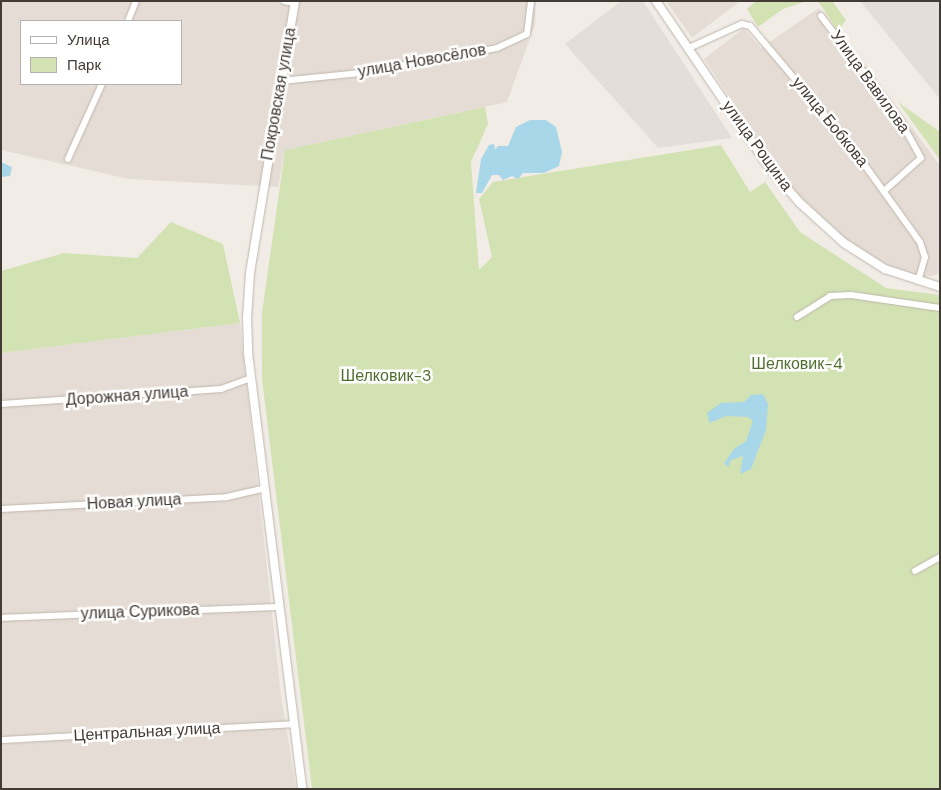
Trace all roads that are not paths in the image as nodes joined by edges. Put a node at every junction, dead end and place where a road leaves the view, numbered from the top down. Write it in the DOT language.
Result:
graph roads {
  1 [pos="136,1"];
  2 [pos="284,1"];
  3 [pos="531,1"];
  4 [pos="656,1"];
  5 [pos="294,2"];
  6 [pos="821,16"];
  7 [pos="128,20"];
  8 [pos="689,48"];
  9 [pos="281,81"];
  10 [pos="102,85"];
  11 [pos="68,159"];
  12 [pos="884,191"];
  13 [pos="918,281"];
  14 [pos="940,287"];
  15 [pos="940,308"];
  16 [pos="797,318"];
  17 [pos="251,378"];
  18 [pos="1,404"];
  19 [pos="265,488"];
  20 [pos="1,509"];
  21 [pos="940,558"];
  22 [pos="916,571"];
  23 [pos="279,606"];
  24 [pos="1,618"];
  25 [pos="294,724"];
  26 [pos="1,740"];
  27 [pos="302,789"];
  1 -- 7 [label="street"];
  2 -- 5 [label="street"];
  3 -- 9 [label="street, улица Новосёлов"];
  4 -- 8 [label="street, улица Рощина"];
  5 -- 9 [label="street, Покровская улица"];
  6 -- 12 [label="street, Улица Вавилова"];
  8 -- 12 [label="street, улица Бобкова"];
  8 -- 13 [label="street, улица Рощина"];
  9 -- 17 [label="street, Покровская улица"];
  10 -- 11 [label="street"];
  12 -- 13 [label="street, улица Бобкова"];
  13 -- 14 [label="street, улица Рощина"];
  15 -- 16 [label="street"];
  17 -- 18 [label="street, Дорожная улица"];
  17 -- 19 [label="street, Покровская улица"];
  19 -- 20 [label="street, Новая улица"];
  19 -- 23 [label="street, Покровская улица"];
  21 -- 22 [label="street"];
  23 -- 24 [label="street, улица Сурикова"];
  23 -- 25 [label="street, Покровская улица"];
  25 -- 26 [label="street, Центральная улица"];
  25 -- 27 [label="street, Покровская улица"];
}
